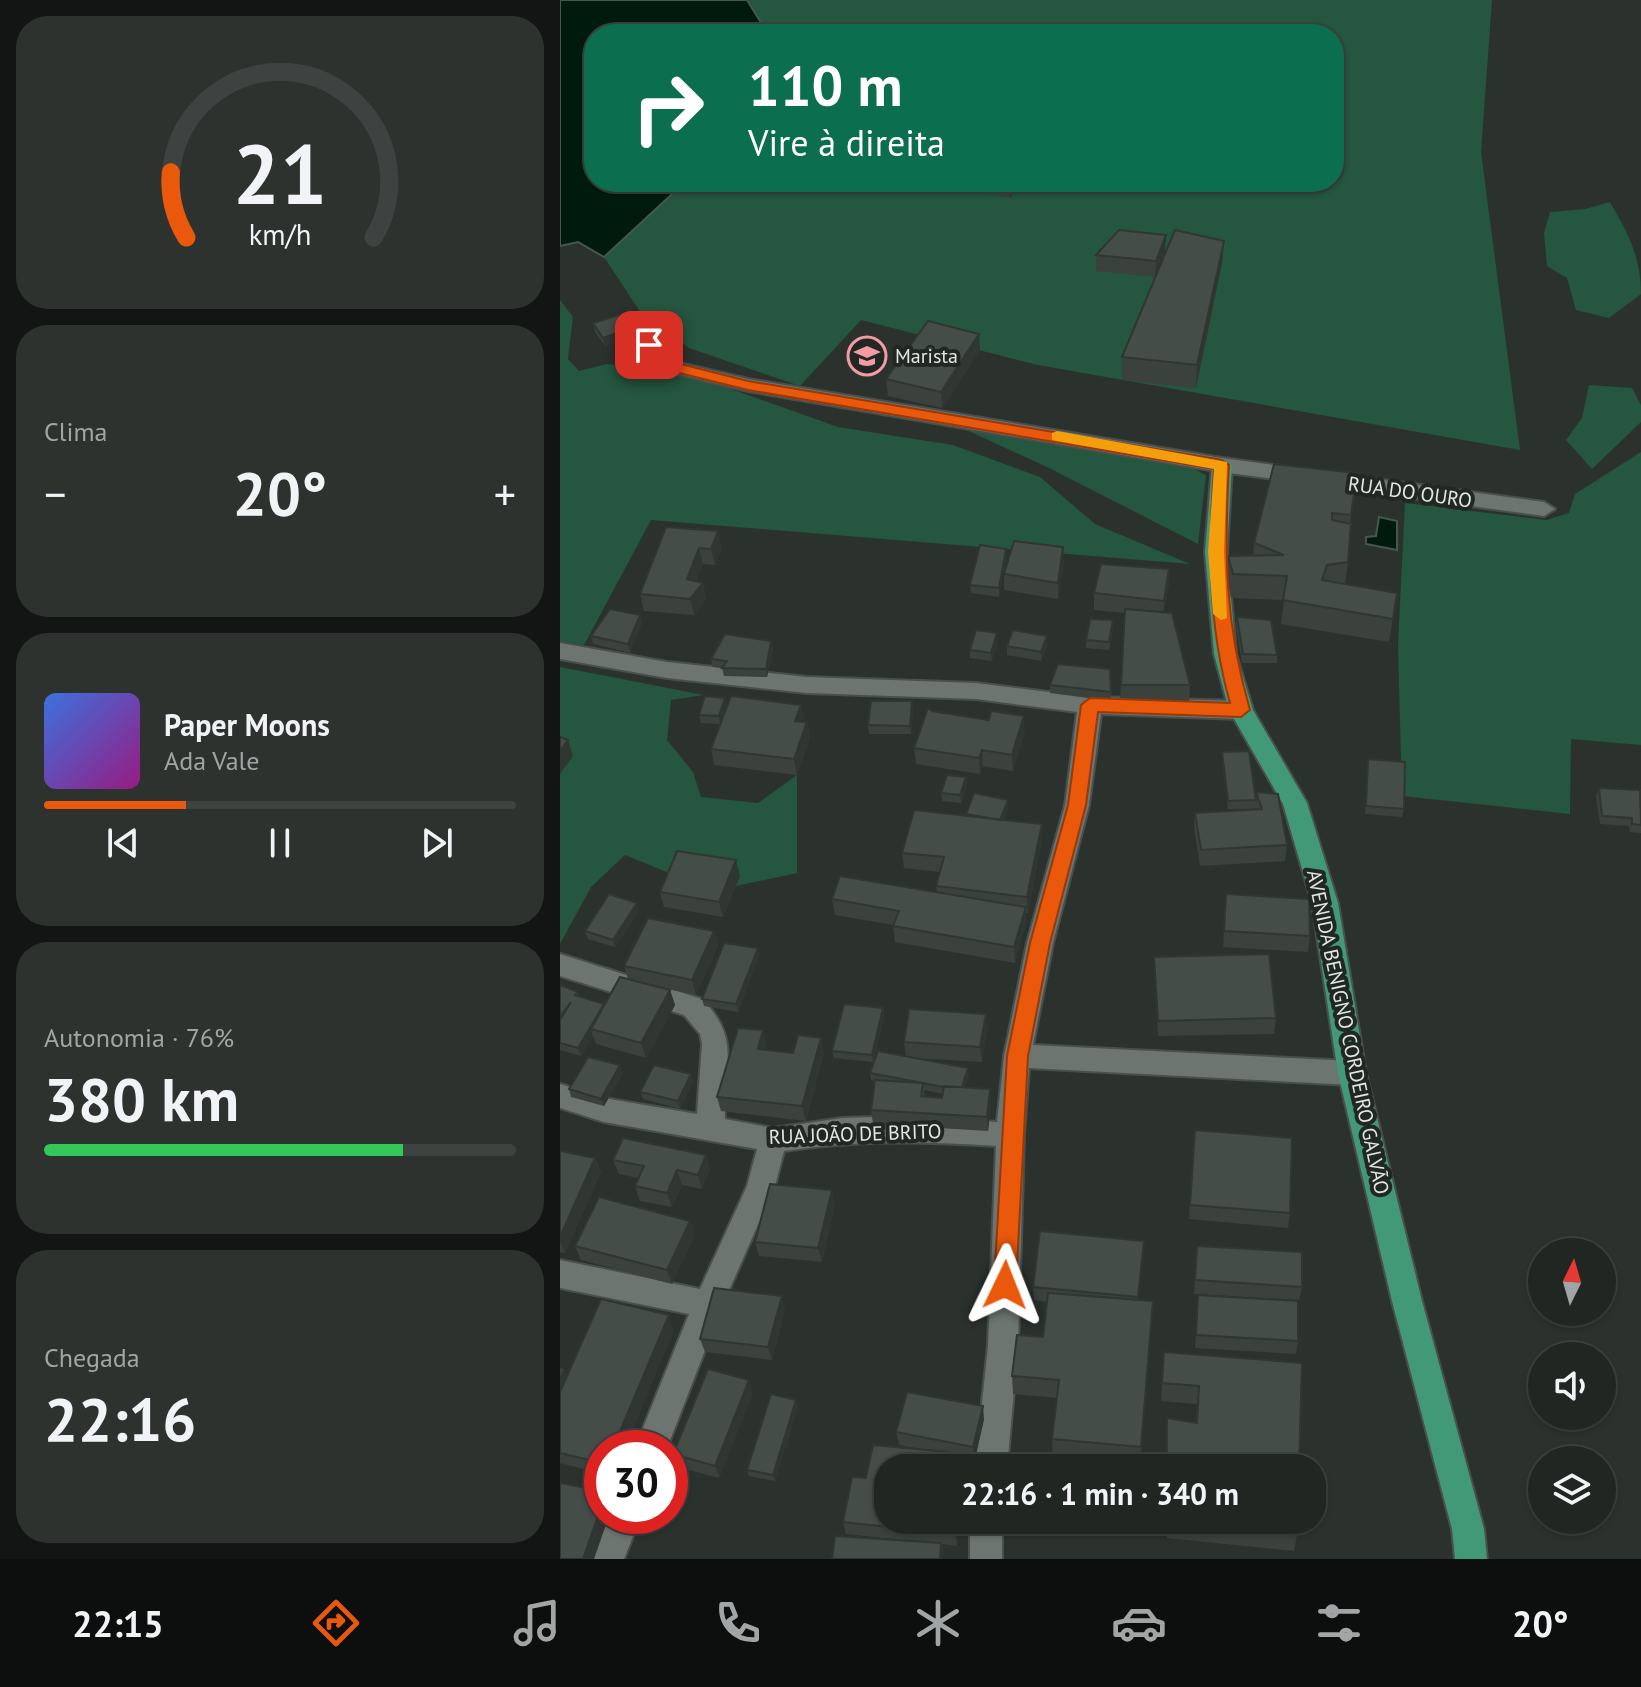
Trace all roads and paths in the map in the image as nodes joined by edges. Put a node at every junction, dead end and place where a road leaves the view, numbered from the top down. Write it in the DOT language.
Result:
graph roads {
  1 [pos="634,325"];
  2 [pos="1222,465"];
  3 [pos="1544,509"];
  4 [pos="560,651"];
  5 [pos="1090,705"];
  6 [pos="1241,710"];
  7 [pos="560,965"];
  8 [pos="1017,1056"];
  9 [pos="1352,1073"];
  10 [pos="560,1096"];
  11 [pos="711,1126"];
  12 [pos="1010,1135"];
  13 [pos="773,1140"];
  14 [pos="560,1274"];
  15 [pos="708,1304"];
  16 [pos="658,1430"];
  17 [pos="992,1454"];
  18 [pos="618,1534"];
  19 [pos="986,1534"];
  20 [pos="608,1559"];
  21 [pos="986,1559"];
  22 [pos="1471,1559"];
  1 -- 2 [label="street, RUA DO OURO"];
  2 -- 3 [label="street, RUA DO OURO"];
  2 -- 6 [label="main road, AVENIDA BENIGNO CORDEIRO GALVÃO"];
  4 -- 5 [label="street"];
  5 -- 6 [label="street"];
  5 -- 8 [label="street"];
  6 -- 9 [label="main road, AVENIDA BENIGNO CORDEIRO GALVÃO"];
  7 -- 11 [label="street"];
  8 -- 9 [label="street"];
  8 -- 12 [label="street"];
  9 -- 22 [label="main road, AVENIDA BENIGNO CORDEIRO GALVÃO"];
  10 -- 11 [label="street, RUA JOÃO DE BRITO"];
  11 -- 13 [label="street, RUA JOÃO DE BRITO"];
  12 -- 13 [label="street, RUA JOÃO DE BRITO"];
  12 -- 17 [label="street"];
  13 -- 15 [label="street"];
  14 -- 15 [label="street"];
  15 -- 16 [label="street"];
  18 -- 20 [label="street"];
  19 -- 21 [label="street"];
}
